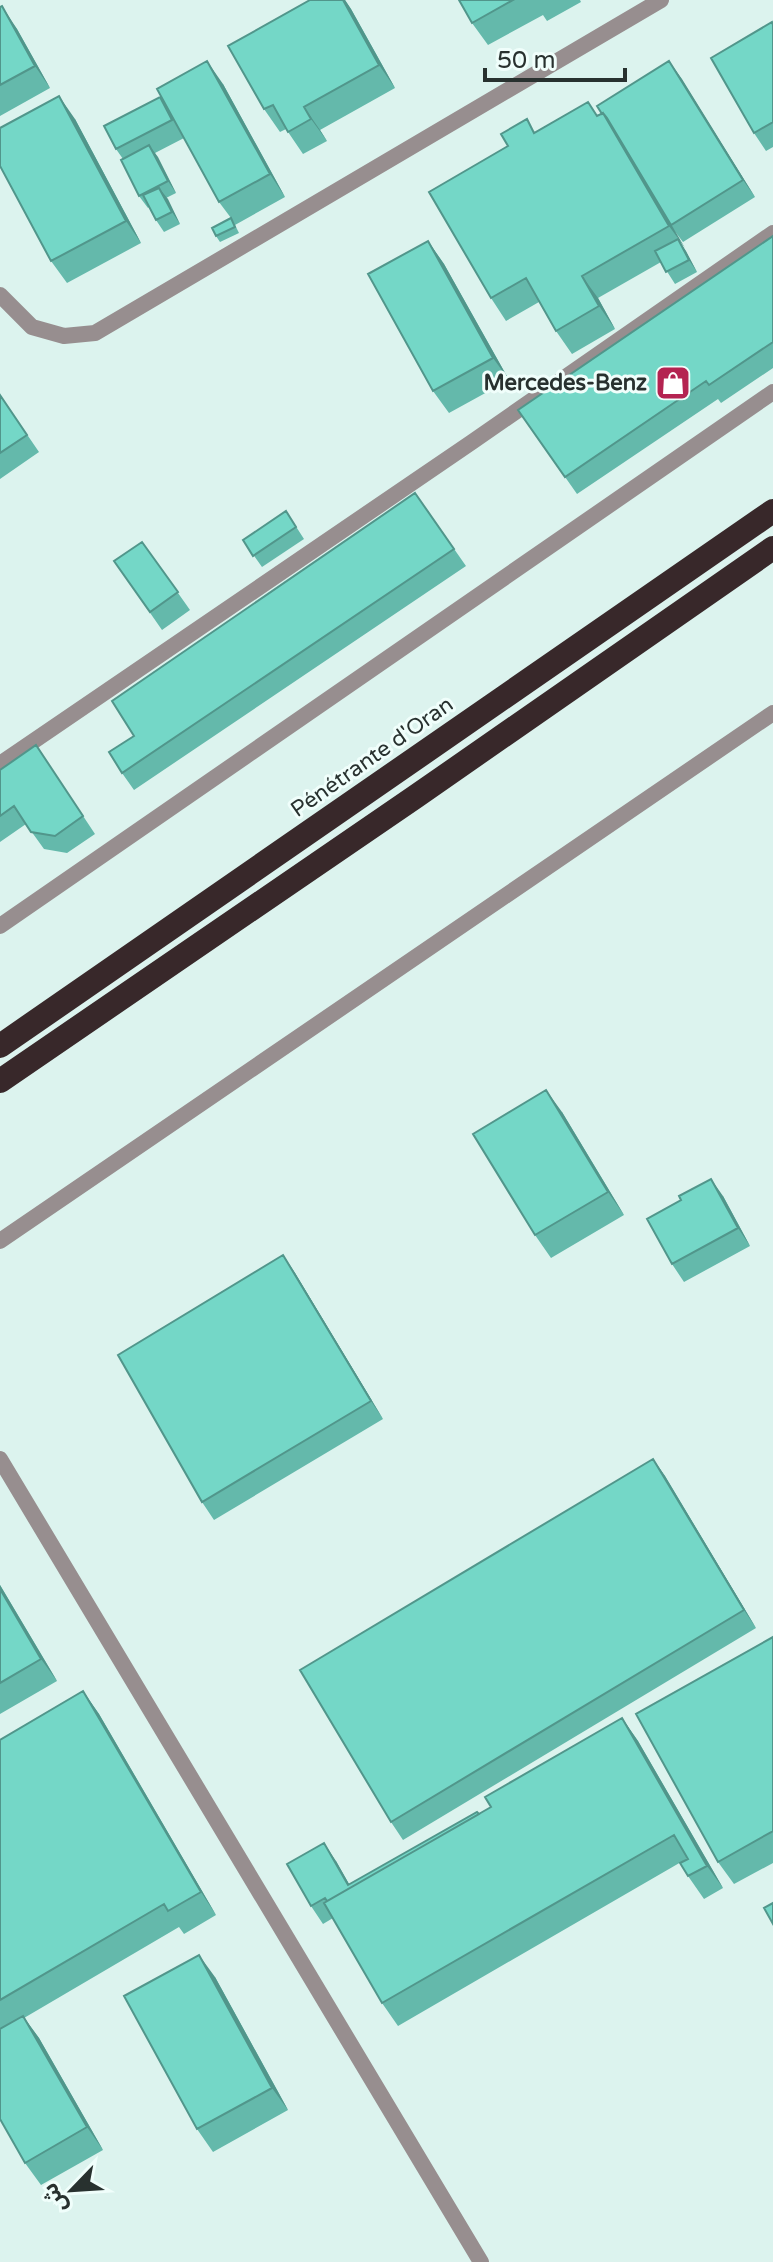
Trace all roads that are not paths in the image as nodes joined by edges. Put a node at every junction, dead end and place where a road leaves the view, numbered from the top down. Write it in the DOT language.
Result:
graph roads {
  1 [pos="661,0"];
  2 [pos="773,233"];
  3 [pos="0,295"];
  4 [pos="773,392"];
  5 [pos="773,511"];
  6 [pos="773,548"];
  7 [pos="773,713"];
  8 [pos="0,764"];
  9 [pos="0,926"];
  10 [pos="0,1046"];
  11 [pos="0,1081"];
  12 [pos="0,1241"];
  13 [pos="0,1459"];
  14 [pos="481,2262"];
  1 -- 3 [label="street"];
  2 -- 8 [label="street"];
  4 -- 9 [label="street"];
  5 -- 10 [label="highway, Pénétrante d'Oran"];
  6 -- 11 [label="highway"];
  7 -- 12 [label="street"];
  13 -- 14 [label="street"];
}
